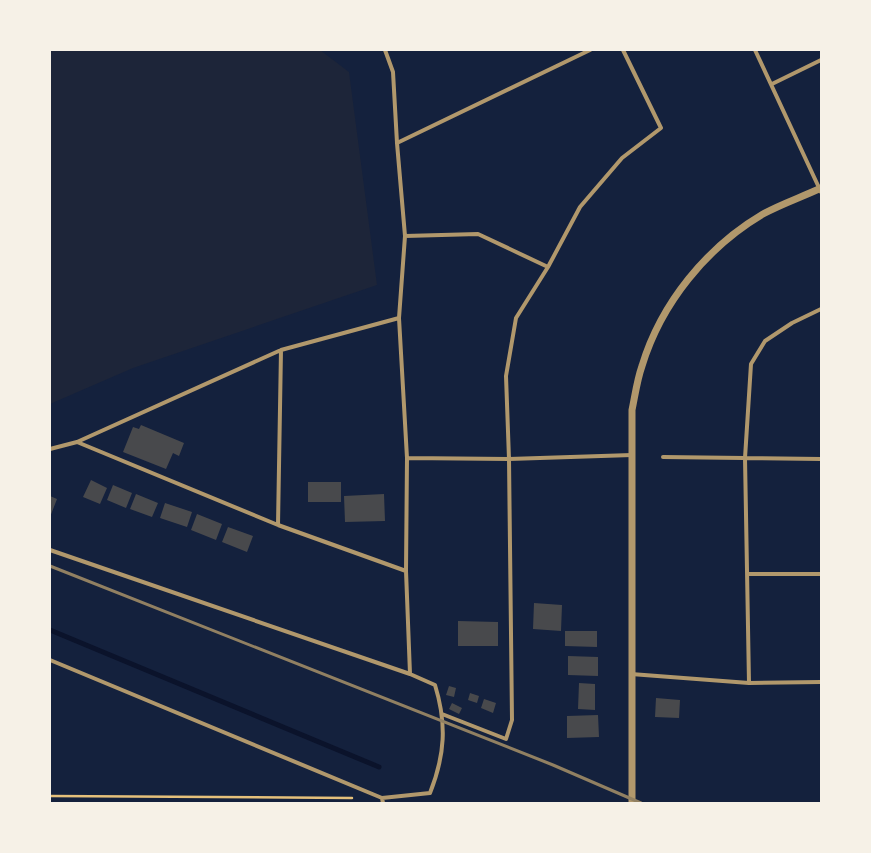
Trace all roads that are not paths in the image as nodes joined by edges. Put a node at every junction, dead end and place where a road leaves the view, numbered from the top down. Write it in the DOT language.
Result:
graph roads {
  1 [pos="385,50"];
  2 [pos="590,50"];
  3 [pos="623,50"];
  4 [pos="755,50"];
  5 [pos="821,60"];
  6 [pos="772,84"];
  7 [pos="397,143"];
  8 [pos="820,190"];
  9 [pos="405,236"];
  10 [pos="548,267"];
  11 [pos="821,309"];
  12 [pos="399,318"];
  13 [pos="281,350"];
  14 [pos="77,442"];
  15 [pos="50,449"];
  16 [pos="632,455"];
  17 [pos="663,457"];
  18 [pos="407,458"];
  19 [pos="745,458"];
  20 [pos="510,459"];
  21 [pos="821,459"];
  22 [pos="278,525"];
  23 [pos="50,550"];
  24 [pos="406,571"];
  25 [pos="747,574"];
  26 [pos="821,574"];
  27 [pos="50,660"];
  28 [pos="410,674"];
  29 [pos="630,674"];
  30 [pos="821,682"];
  31 [pos="749,683"];
  32 [pos="442,714"];
  33 [pos="383,801"];
  34 [pos="632,803"];
  1 -- 7 [label="street"];
  2 -- 7 [label="street"];
  3 -- 10 [label="street"];
  4 -- 6 [label="street"];
  5 -- 6 [label="street"];
  6 -- 8 [label="street"];
  7 -- 9 [label="street"];
  8 -- 16 [label="street"];
  9 -- 10 [label="street"];
  9 -- 12 [label="street"];
  10 -- 20 [label="street"];
  11 -- 19 [label="street"];
  12 -- 13 [label="street"];
  12 -- 18 [label="street"];
  13 -- 14 [label="street"];
  13 -- 22 [label="street"];
  14 -- 15 [label="street"];
  14 -- 22 [label="street"];
  16 -- 20 [label="street"];
  16 -- 29 [label="street"];
  17 -- 19 [label="street"];
  18 -- 20 [label="street"];
  18 -- 24 [label="street"];
  19 -- 21 [label="street"];
  19 -- 25 [label="street"];
  20 -- 32 [label="street"];
  22 -- 24 [label="street"];
  23 -- 28 [label="street"];
  24 -- 28 [label="street"];
  25 -- 26 [label="street"];
  25 -- 31 [label="street"];
  27 -- 33 [label="street"];
  28 -- 32 [label="street"];
  29 -- 31 [label="street"];
  29 -- 34 [label="street"];
  30 -- 31 [label="street"];
  32 -- 33 [label="street"];
}
